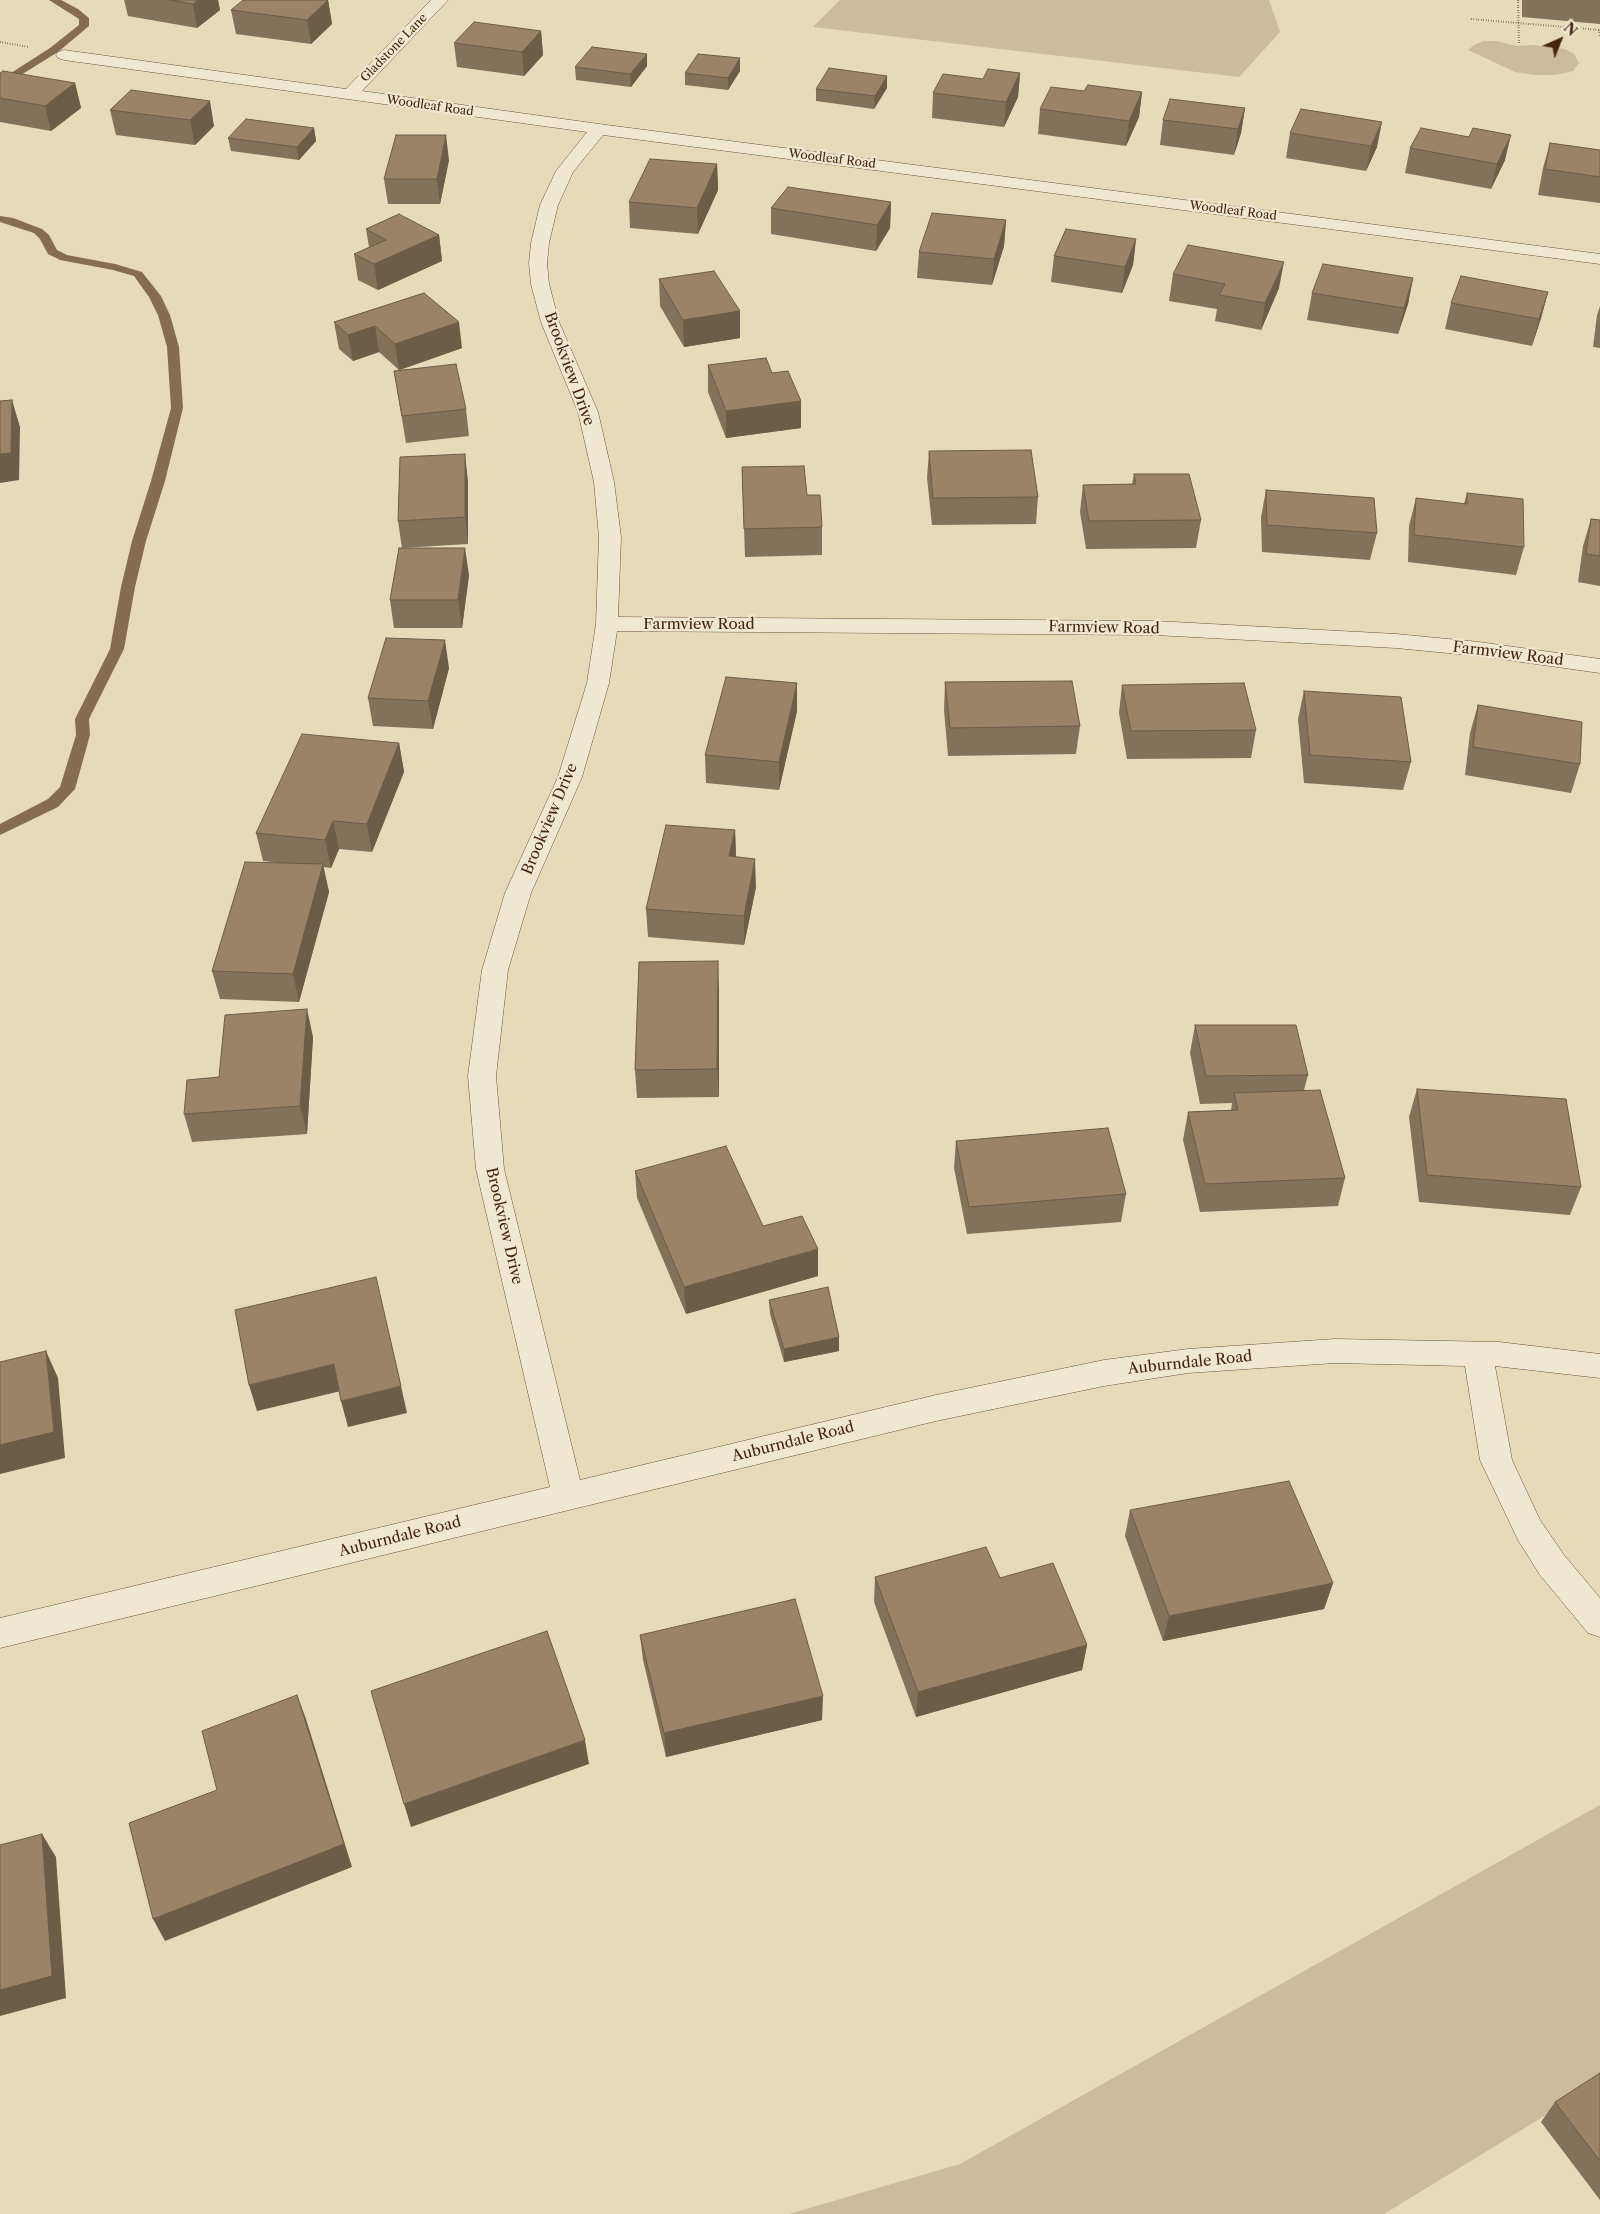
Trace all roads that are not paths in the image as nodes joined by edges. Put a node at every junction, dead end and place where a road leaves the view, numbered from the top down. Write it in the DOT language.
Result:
graph roads {
  1 [pos="440,0"];
  2 [pos="64,55"];
  3 [pos="349,95"];
  4 [pos="599,128"];
  5 [pos="1600,259"];
  6 [pos="607,624"];
  7 [pos="1600,666"];
  8 [pos="1478,1354"];
  9 [pos="1600,1366"];
  10 [pos="568,1496"];
  11 [pos="1600,1622"];
  12 [pos="0,1633"];
  1 -- 3 [label="street, Gladstone Lane"];
  2 -- 3 [label="street, Woodleaf Road"];
  3 -- 4 [label="street, Woodleaf Road"];
  4 -- 5 [label="street, Woodleaf Road"];
  4 -- 6 [label="street, Brookview Drive"];
  6 -- 7 [label="street, Farmview Road"];
  6 -- 10 [label="street, Brookview Drive"];
  8 -- 9 [label="street, Auburndale Road"];
  8 -- 10 [label="street, Auburndale Road"];
  8 -- 11 [label="street"];
  10 -- 12 [label="street, Auburndale Road"];
}
